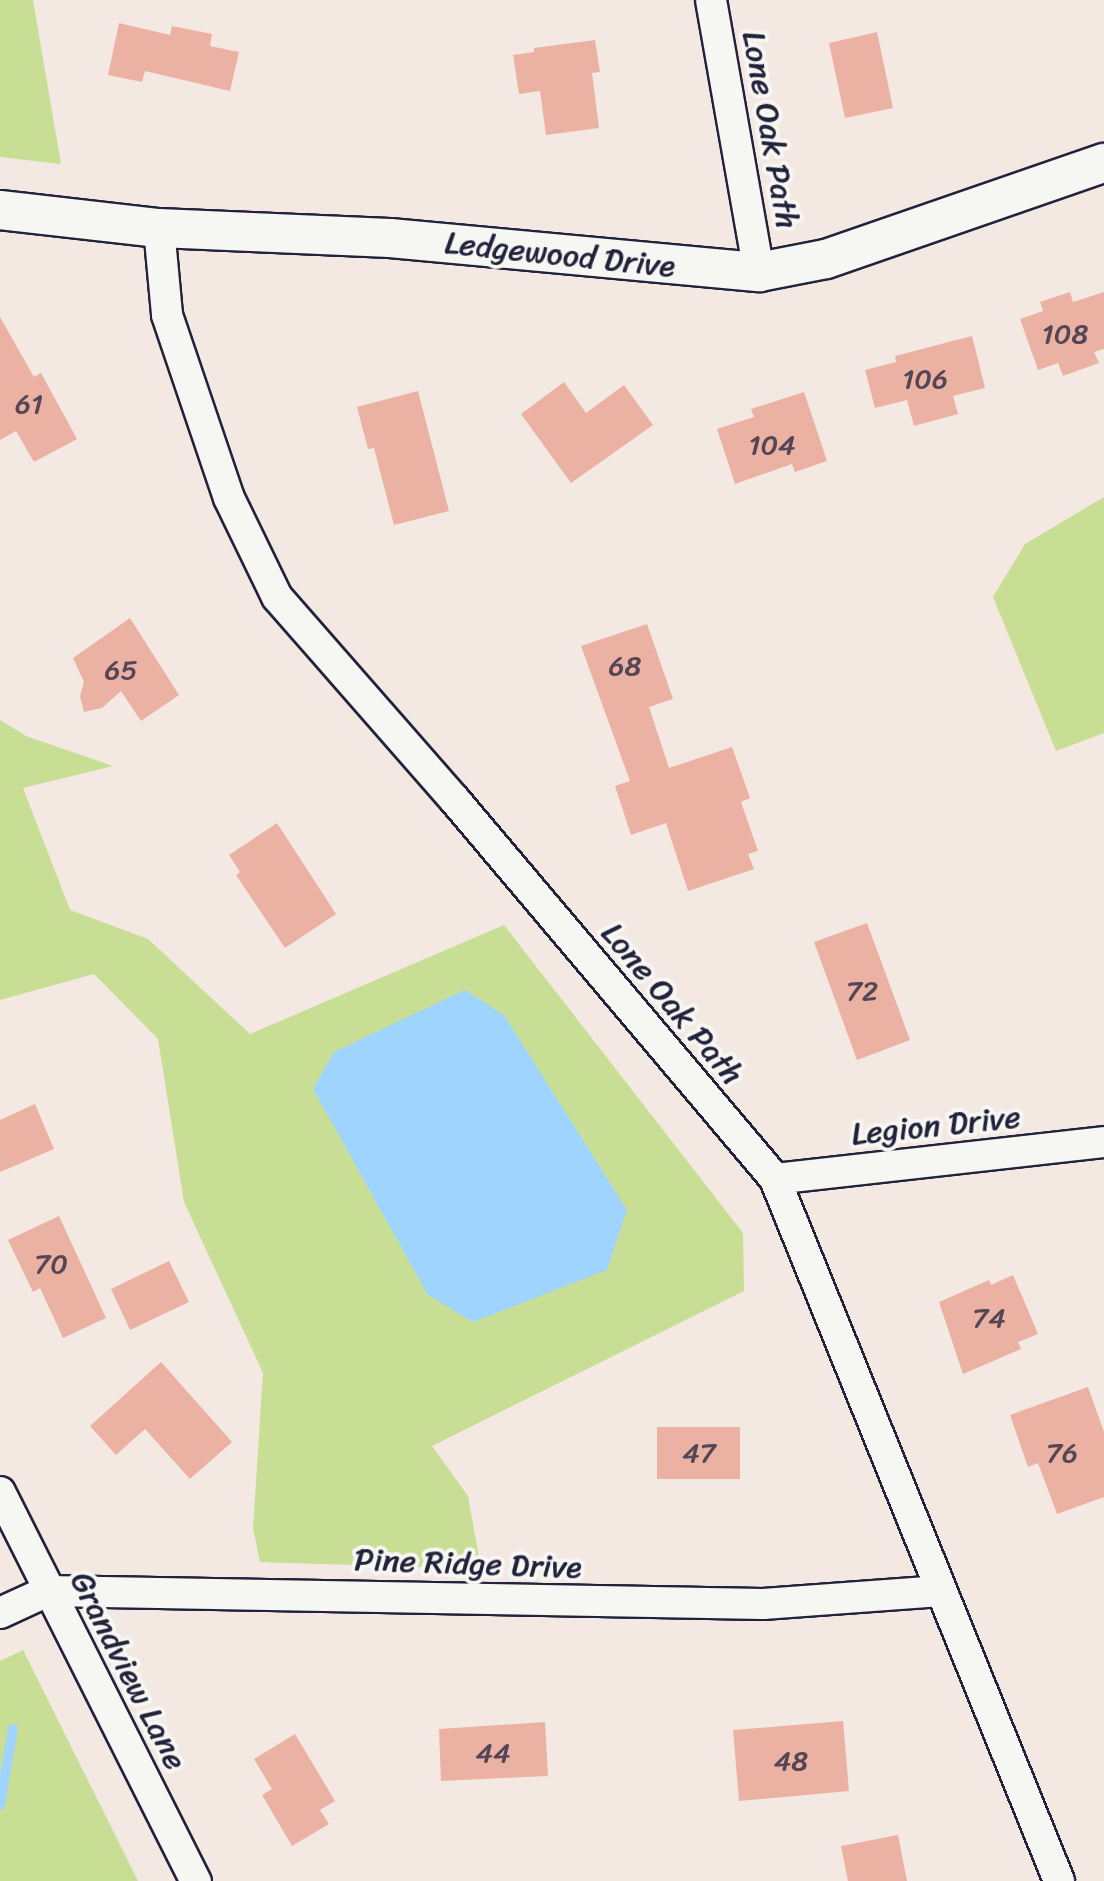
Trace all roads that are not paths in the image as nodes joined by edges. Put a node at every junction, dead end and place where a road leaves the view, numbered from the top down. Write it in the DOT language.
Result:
graph roads {
  1 [pos="712,0"];
  2 [pos="1104,163"];
  3 [pos="0,210"];
  4 [pos="160,228"];
  5 [pos="760,272"];
  6 [pos="1104,1142"];
  7 [pos="775,1179"];
  8 [pos="0,1492"];
  9 [pos="938,1590"];
  10 [pos="48,1591"];
  11 [pos="0,1612"];
  12 [pos="196,1881"];
  13 [pos="1059,1881"];
  1 -- 5 [label="street, Lone Oak Path"];
  2 -- 5 [label="street, Ledgewood Drive"];
  3 -- 4 [label="street, Ledgewood Drive"];
  4 -- 5 [label="street, Ledgewood Drive"];
  4 -- 7 [label="street, Lone Oak Path"];
  6 -- 7 [label="street, Legion Drive"];
  7 -- 9 [label="street, Lone Oak Path"];
  8 -- 10 [label="street, Grandview Lane"];
  9 -- 10 [label="street, Pine Ridge Drive"];
  9 -- 13 [label="street, Lone Oak Path"];
  10 -- 11 [label="street, Pine Ridge Drive"];
  10 -- 12 [label="street, Grandview Lane"];
}
